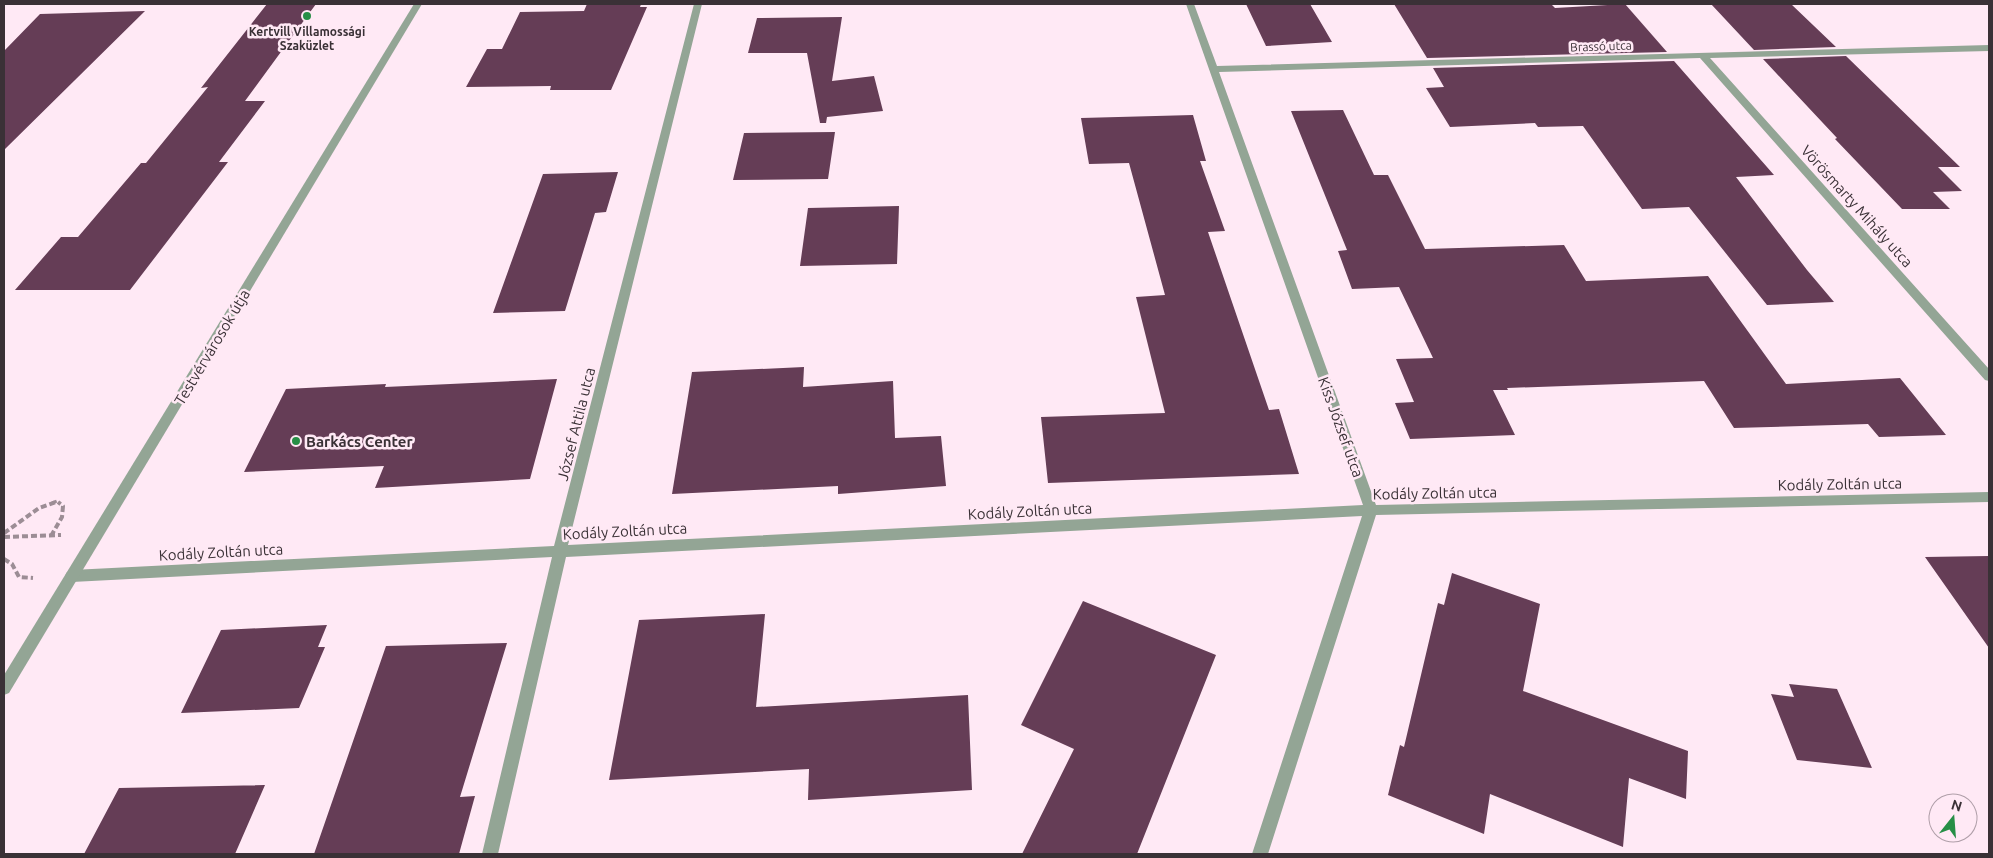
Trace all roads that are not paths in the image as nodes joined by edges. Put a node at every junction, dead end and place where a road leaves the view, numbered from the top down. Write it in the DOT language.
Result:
graph roads {
  1 [pos="418,4"];
  2 [pos="698,4"];
  3 [pos="1190,4"];
  4 [pos="1989,48"];
  5 [pos="1702,55"];
  6 [pos="1213,69"];
  7 [pos="1989,377"];
  8 [pos="1989,497"];
  9 [pos="1371,510"];
  10 [pos="560,551"];
  11 [pos="72,576"];
  12 [pos="4,688"];
  13 [pos="490,854"];
  14 [pos="1260,854"];
  1 -- 11 [label="street, Testvérvárosok útja"];
  2 -- 10 [label="street, József Attila utca"];
  3 -- 6 [label="street, Kiss József utca"];
  4 -- 5 [label="street, Brassó utca"];
  5 -- 6 [label="street, Brassó utca"];
  5 -- 7 [label="street, Vörösmarty Mihály utca"];
  6 -- 9 [label="street, Kiss József utca"];
  8 -- 9 [label="street, Kodály Zoltán utca"];
  9 -- 10 [label="street, Kodály Zoltán utca"];
  9 -- 14 [label="street"];
  10 -- 11 [label="street, Kodály Zoltán utca"];
  10 -- 13 [label="street, József Attila utca"];
  11 -- 12 [label="street, Testvérvárosok útja"];
}
